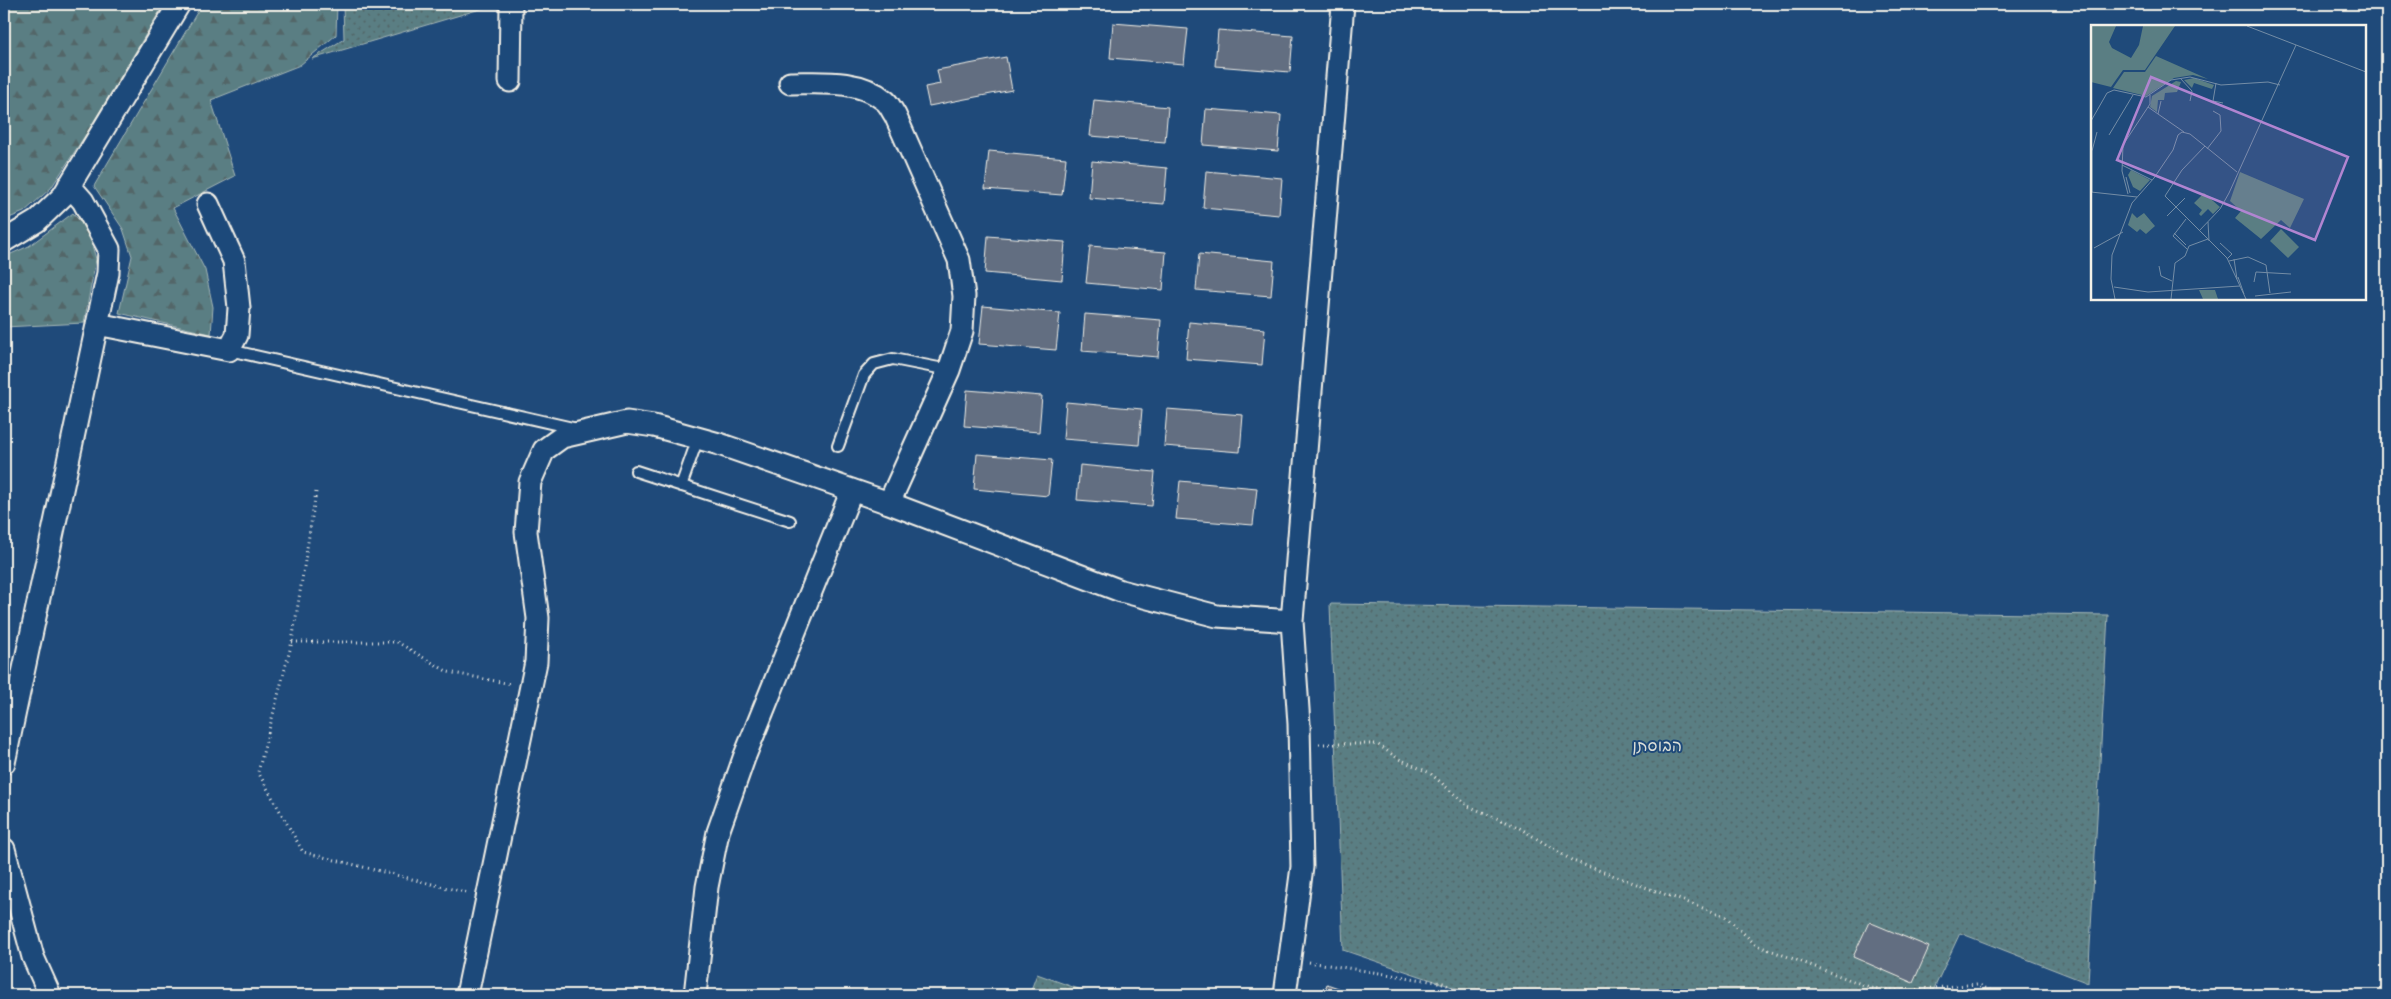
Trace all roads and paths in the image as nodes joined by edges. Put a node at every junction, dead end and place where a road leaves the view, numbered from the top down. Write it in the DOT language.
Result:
graph roads {
  1 [pos="179,4"];
  2 [pos="511,4"];
  3 [pos="1342,4"];
  4 [pos="510,81"];
  5 [pos="790,83"];
  6 [pos="69,185"];
  7 [pos="208,204"];
  8 [pos="4,241"];
  9 [pos="97,324"];
  10 [pos="229,350"];
  11 [pos="949,370"];
  12 [pos="584,430"];
  13 [pos="698,438"];
  14 [pos="838,446"];
  15 [pos="636,471"];
  16 [pos="681,486"];
  17 [pos="852,490"];
  18 [pos="316,492"];
  19 [pos="889,503"];
  20 [pos="790,521"];
  21 [pos="1292,621"];
  22 [pos="292,642"];
  23 [pos="531,688"];
  24 [pos="1300,743"];
  25 [pos="4,763"];
  26 [pos="4,849"];
  27 [pos="488,898"];
  28 [pos="1291,959"];
  29 [pos="50,995"];
  30 [pos="468,995"];
  31 [pos="695,995"];
  32 [pos="1285,995"];
  33 [pos="1466,995"];
  34 [pos="2000,995"];
  1 -- 6 [label="street"];
  2 -- 4 [label="street"];
  3 -- 21 [label="street"];
  5 -- 11 [label="street"];
  6 -- 8 [label="street"];
  6 -- 9 [label="street"];
  7 -- 10 [label="street"];
  9 -- 10 [label="street"];
  9 -- 25 [label="street"];
  10 -- 12 [label="lane"];
  11 -- 14 [label="lane"];
  11 -- 19 [label="street"];
  12 -- 13 [label="street"];
  12 -- 23 [label="street"];
  13 -- 16 [label="lane"];
  13 -- 17 [label="street"];
  15 -- 16 [label="lane"];
  16 -- 20 [label="lane"];
  17 -- 19 [label="street"];
  17 -- 31 [label="street"];
  18 -- 22 [label="path"];
  19 -- 21 [label="street"];
  21 -- 24 [label="street"];
  22 -- 23 [label="path"];
  22 -- 27 [label="path"];
  23 -- 27 [label="street"];
  24 -- 28 [label="street"];
  24 -- 34 [label="path"];
  26 -- 29 [label="street"];
  27 -- 30 [label="street"];
  28 -- 32 [label="street"];
  28 -- 33 [label="path"];
}
